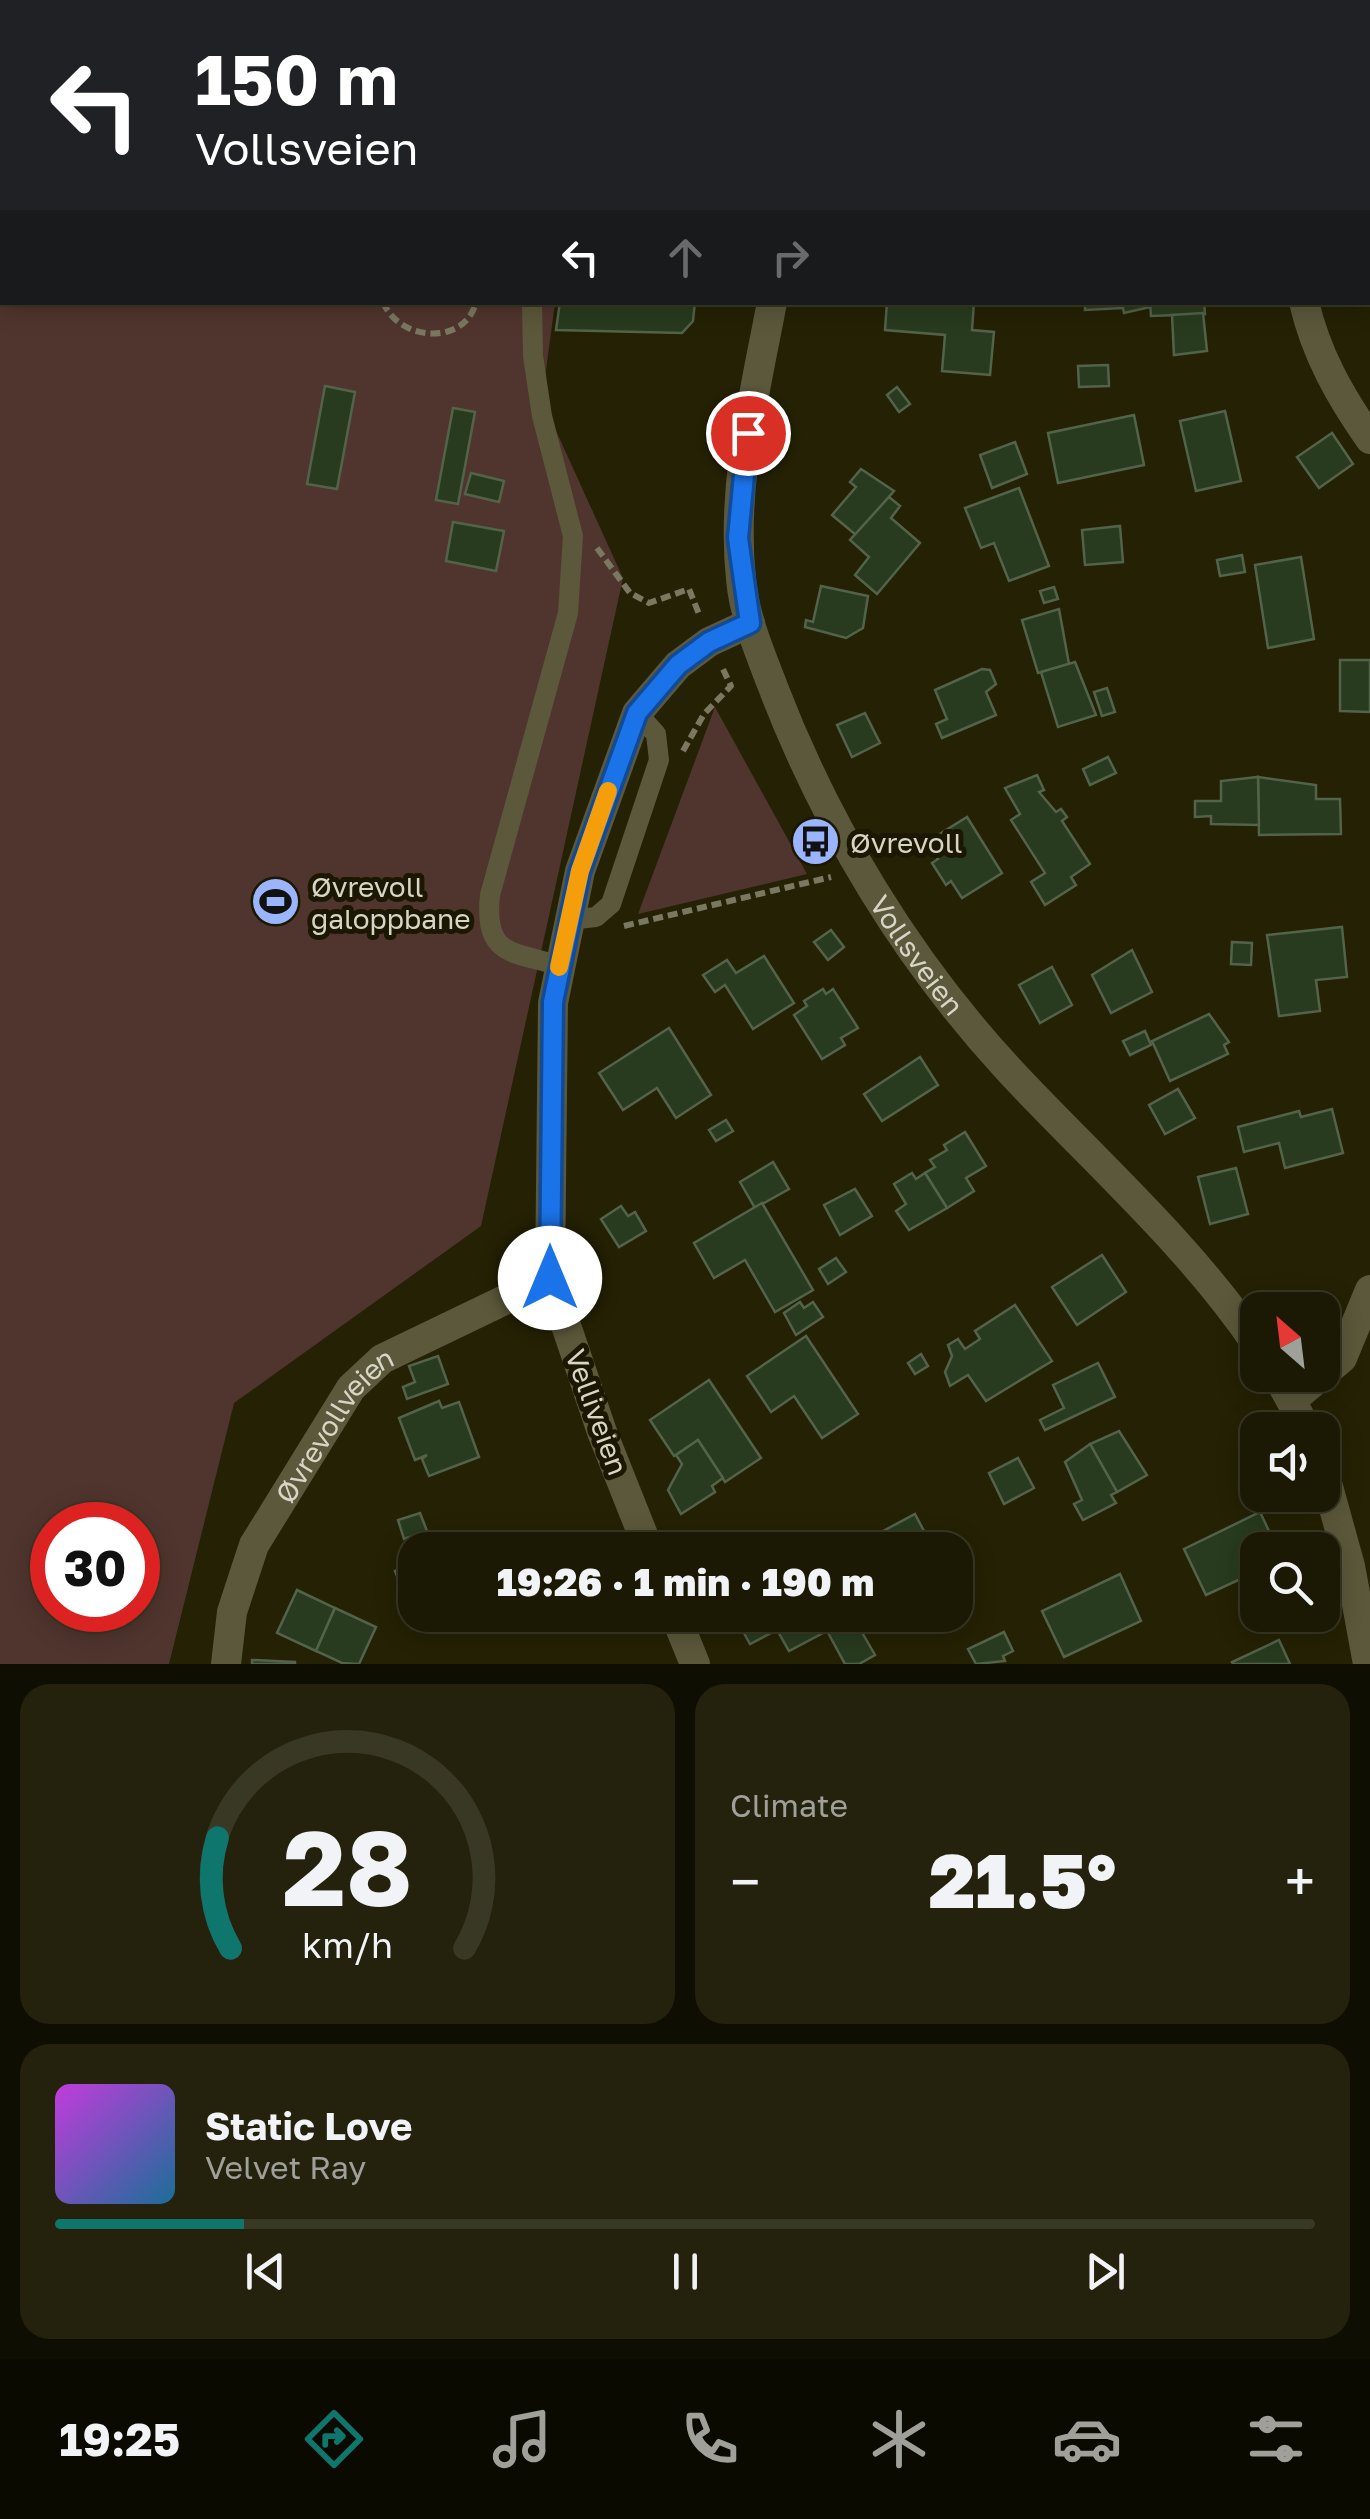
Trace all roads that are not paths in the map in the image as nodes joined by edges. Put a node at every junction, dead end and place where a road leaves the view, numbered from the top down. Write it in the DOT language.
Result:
graph roads {
  1 [pos="532,305"];
  2 [pos="771,305"];
  3 [pos="1305,305"];
  4 [pos="1370,439"];
  5 [pos="750,623"];
  6 [pos="563,942"];
  7 [pos="550,1278"];
  8 [pos="1370,1290"];
  9 [pos="1240,1322"];
  10 [pos="1340,1359"];
  11 [pos="1335,1512"];
  12 [pos="642,1532"];
  13 [pos="682,1632"];
  14 [pos="226,1664"];
  15 [pos="695,1664"];
  16 [pos="1368,1664"];
  1 -- 6 [label="lane"];
  2 -- 5 [label="street, Vollsveien"];
  3 -- 4 [label="street"];
  5 -- 6 [label="street, Velliveien"];
  5 -- 9 [label="street, Vollsveien"];
  6 -- 7 [label="street, Velliveien"];
  7 -- 12 [label="street, Velliveien"];
  7 -- 14 [label="street, Øvrevollveien"];
  8 -- 10 [label="street"];
  11 -- 16 [label="street"];
  13 -- 15 [label="street"];
}
